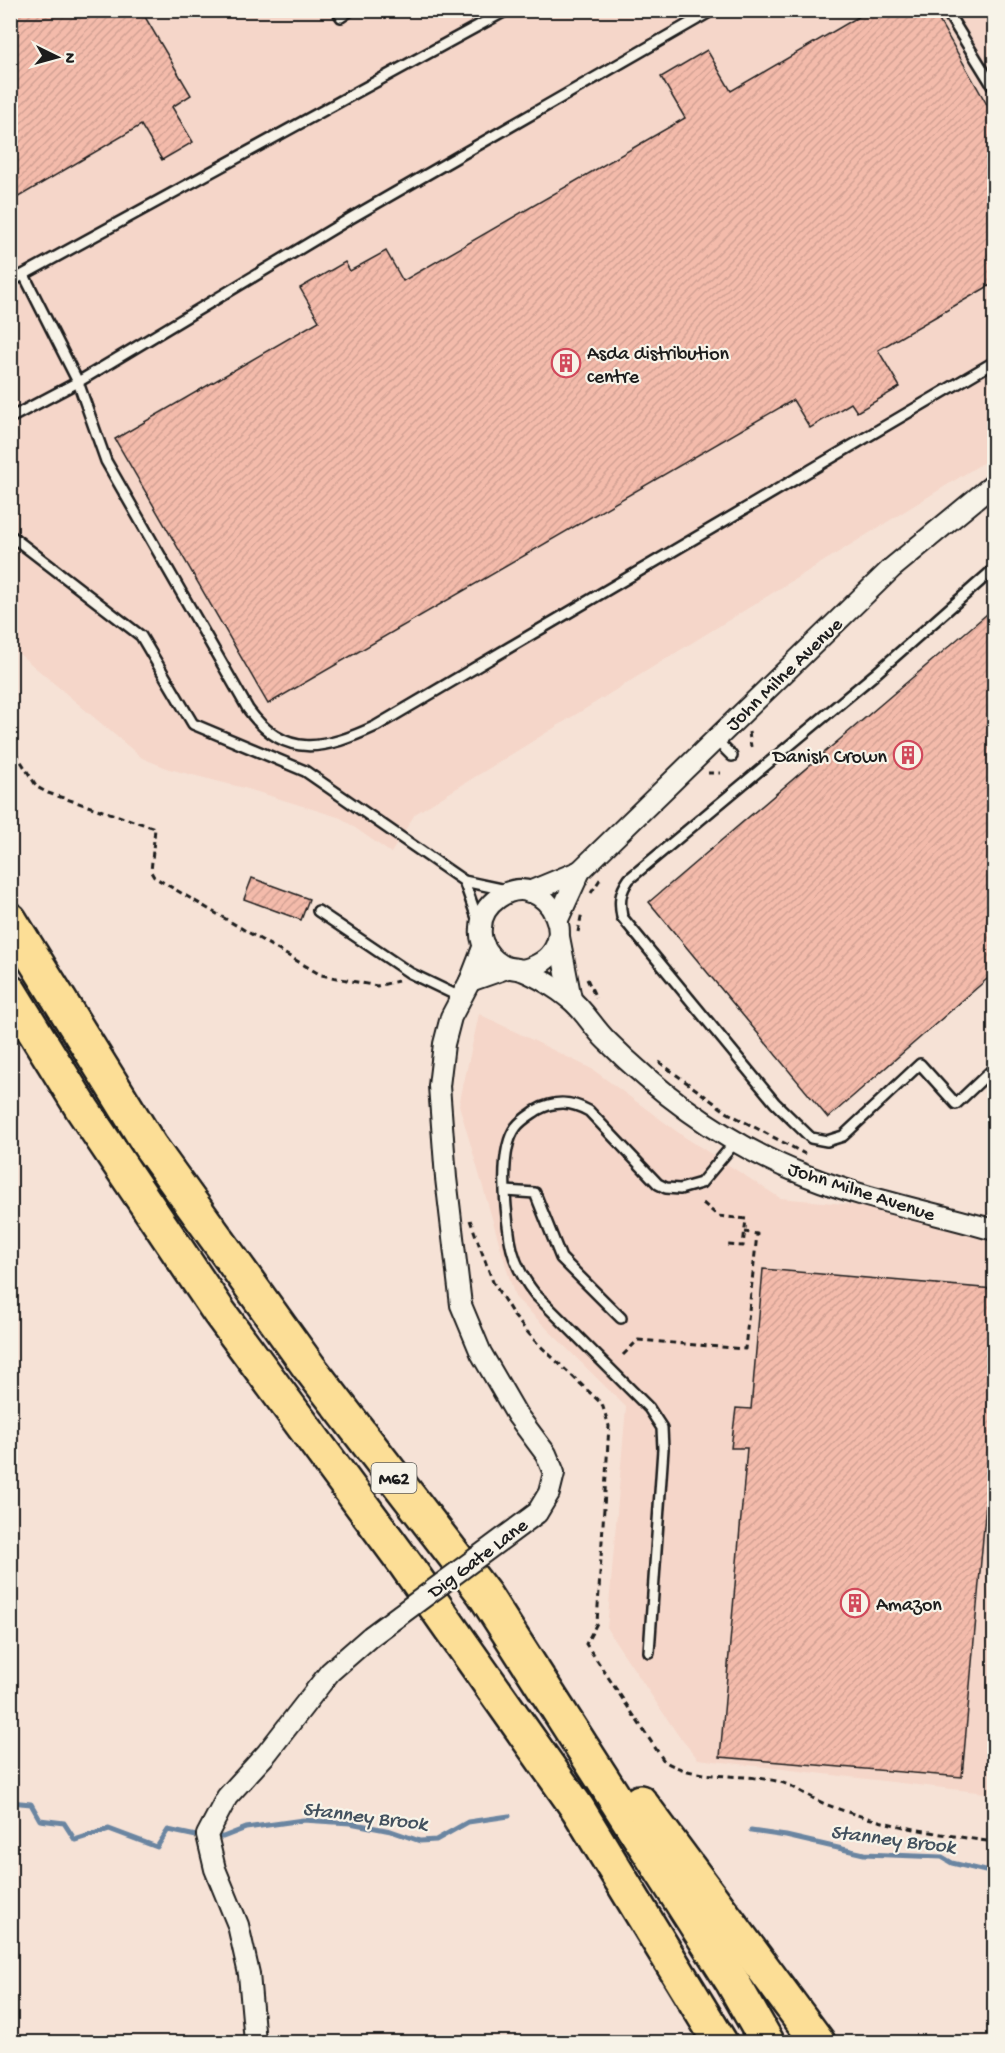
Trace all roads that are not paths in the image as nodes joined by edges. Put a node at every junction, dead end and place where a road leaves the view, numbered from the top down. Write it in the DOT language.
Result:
graph roads {
  1 [pos="337,10"];
  2 [pos="351,10"];
  3 [pos="507,10"];
  4 [pos="713,10"];
  5 [pos="946,10"];
  6 [pos="994,88"];
  7 [pos="24,274"];
  8 [pos="10,282"];
  9 [pos="994,362"];
  10 [pos="78,382"];
  11 [pos="10,418"];
  12 [pos="994,484"];
  13 [pos="10,535"];
  14 [pos="994,569"];
  15 [pos="715,739"];
  16 [pos="732,756"];
  17 [pos="580,871"];
  18 [pos="464,880"];
  19 [pos="521,892"];
  20 [pos="318,911"];
  21 [pos="10,920"];
  22 [pos="565,931"];
  23 [pos="482,937"];
  24 [pos="515,969"];
  25 [pos="465,989"];
  26 [pos="10,992"];
  27 [pos="571,999"];
  28 [pos="994,1068"];
  29 [pos="736,1141"];
  30 [pos="506,1191"];
  31 [pos="994,1230"];
  32 [pos="621,1318"];
  33 [pos="484,1594"];
  34 [pos="649,1652"];
  35 [pos="255,2043"];
  36 [pos="720,2043"];
  37 [pos="766,2043"];
  38 [pos="818,2043"];
  1 -- 2 [label="lane"];
  3 -- 7 [label="lane"];
  4 -- 10 [label="lane"];
  5 -- 6 [label="lane"];
  7 -- 8 [label="lane"];
  7 -- 10 [label="lane"];
  9 -- 10 [label="lane"];
  10 -- 11 [label="lane"];
  12 -- 15 [label="street, John Milne Avenue"];
  13 -- 18 [label="lane"];
  14 -- 28 [label="lane"];
  15 -- 16 [label="lane"];
  15 -- 17 [label="street, John Milne Avenue"];
  17 -- 19 [label="street, John Milne Avenue"];
  17 -- 22 [label="street, John Milne Avenue"];
  18 -- 19 [label="lane"];
  18 -- 23 [label="lane"];
  19 -- 22 [label="street"];
  19 -- 23 [label="street"];
  20 -- 25 [label="lane"];
  21 -- 33 [label="highway, M62"];
  22 -- 24 [label="street"];
  22 -- 27 [label="street, John Milne Avenue"];
  23 -- 24 [label="street"];
  23 -- 25 [label="street, Dig Gate Lane"];
  24 -- 25 [label="street"];
  24 -- 27 [label="street, John Milne Avenue"];
  25 -- 35 [label="street, Dig Gate Lane, bridge"];
  26 -- 36 [label="highway, M62"];
  27 -- 29 [label="street, John Milne Avenue"];
  29 -- 30 [label="lane"];
  29 -- 31 [label="street, John Milne Avenue"];
  30 -- 32 [label="lane"];
  30 -- 34 [label="lane"];
  33 -- 37 [label="highway, M62"];
  33 -- 38 [label="highway, M62"];
}
